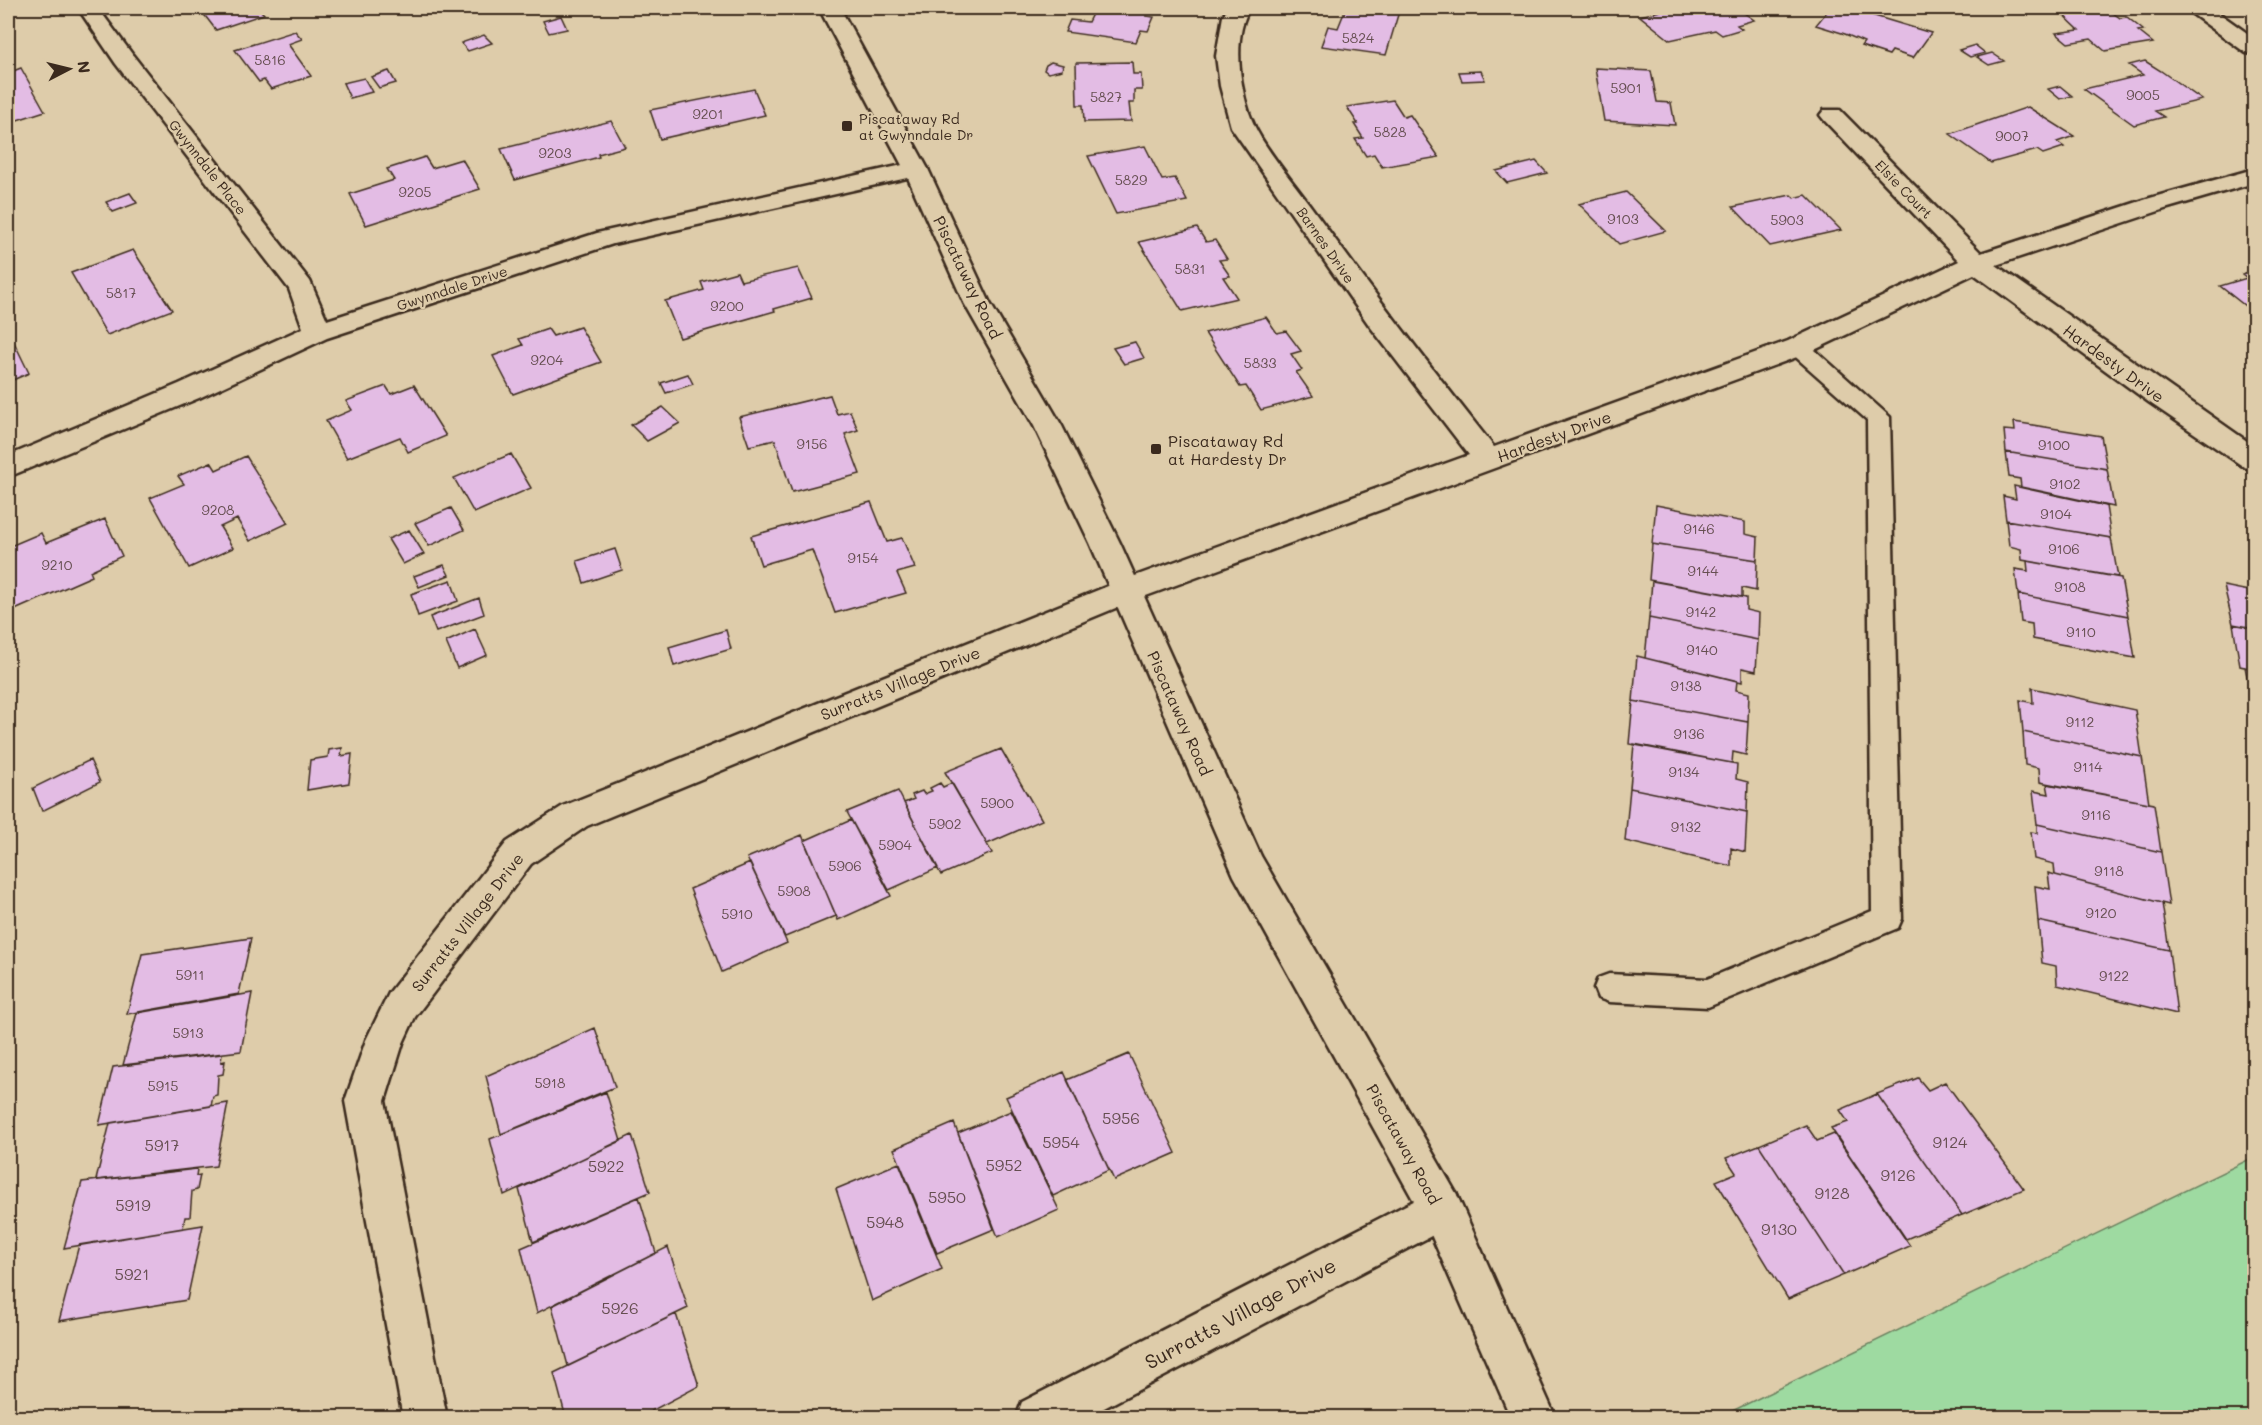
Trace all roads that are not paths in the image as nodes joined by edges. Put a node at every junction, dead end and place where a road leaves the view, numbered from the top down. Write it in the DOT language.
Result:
graph roads {
  1 [pos="88,8"];
  2 [pos="829,8"];
  3 [pos="1239,8"];
  4 [pos="2199,8"];
  5 [pos="2254,48"];
  6 [pos="1832,115"];
  7 [pos="916,170"];
  8 [pos="2254,176"];
  9 [pos="1976,263"];
  10 [pos="318,332"];
  11 [pos="1798,347"];
  12 [pos="1488,459"];
  13 [pos="2254,460"];
  14 [pos="8,467"];
  15 [pos="1124,592"];
  16 [pos="1609,988"];
  17 [pos="1441,1208"];
  18 [pos="424,1418"];
  19 [pos="1038,1418"];
  20 [pos="1534,1418"];
  1 -- 10 [label="street, Gwynndale Place"];
  2 -- 7 [label="street, Piscataway Road"];
  3 -- 12 [label="street, Barnes Drive"];
  4 -- 5 [label="street"];
  6 -- 9 [label="street, Elsie Court"];
  7 -- 10 [label="street, Gwynndale Drive"];
  7 -- 15 [label="street, Piscataway Road"];
  8 -- 9 [label="street, Hardesty Drive"];
  9 -- 11 [label="street, Hardesty Drive"];
  9 -- 13 [label="street, Hardesty Drive"];
  10 -- 14 [label="street, Gwynndale Drive"];
  11 -- 12 [label="street, Hardesty Drive"];
  11 -- 16 [label="lane"];
  12 -- 15 [label="street, Hardesty Drive"];
  15 -- 17 [label="street, Piscataway Road"];
  15 -- 18 [label="street, Surratts Village Drive"];
  17 -- 19 [label="street, Surratts Village Drive"];
  17 -- 20 [label="street, Piscataway Road"];
}
